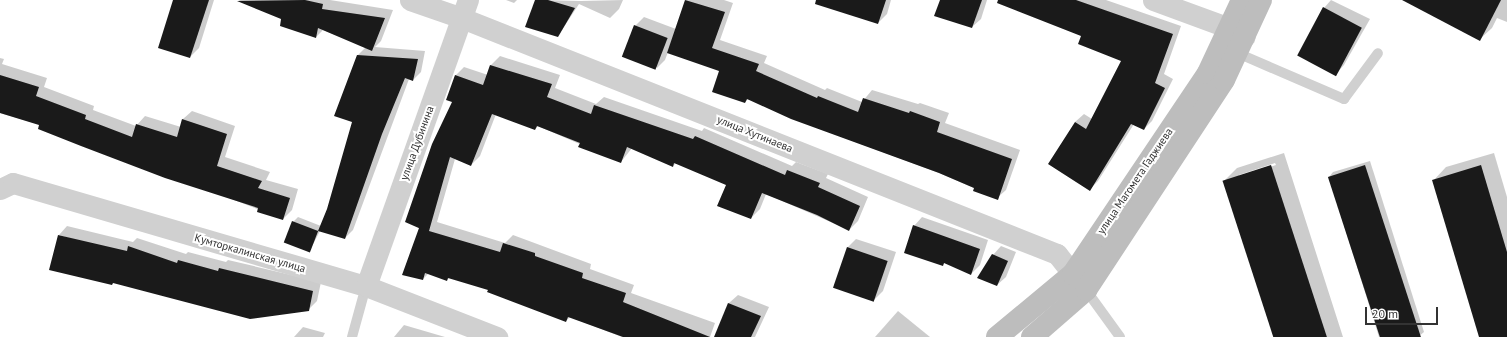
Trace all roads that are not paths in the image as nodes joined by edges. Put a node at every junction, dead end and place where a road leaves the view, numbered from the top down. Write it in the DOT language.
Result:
graph roads {
  1 [pos="410,0"];
  2 [pos="1153,0"];
  3 [pos="1242,0"];
  4 [pos="1261,0"];
  5 [pos="465,9"];
  6 [pos="1234,41"];
  7 [pos="1378,53"];
  8 [pos="0,189"];
  9 [pos="1080,282"];
  10 [pos="366,286"];
  11 [pos="352,337"];
  12 [pos="497,337"];
  13 [pos="997,337"];
  14 [pos="1032,337"];
  15 [pos="1120,337"];
  1 -- 5 [label="street, улица Хутинаева"];
  2 -- 6 [label="street"];
  3 -- 6 [label="main road, улица Магомета Гаджиева"];
  4 -- 6 [label="main road, улица Магомета Гаджиева"];
  5 -- 9 [label="street, улица Хутинаева"];
  5 -- 10 [label="street, улица Дубинина"];
  6 -- 7 [label="lane"];
  6 -- 9 [label="main road, улица Магомета Гаджиева"];
  8 -- 10 [label="street, Кумторкалинская улица"];
  9 -- 13 [label="main road, улица Магомета Гаджиева"];
  9 -- 14 [label="main road, улица Магомета Гаджиева"];
  9 -- 15 [label="lane"];
  10 -- 11 [label="lane"];
  10 -- 12 [label="street, Кумторкалинская улица"];
}
